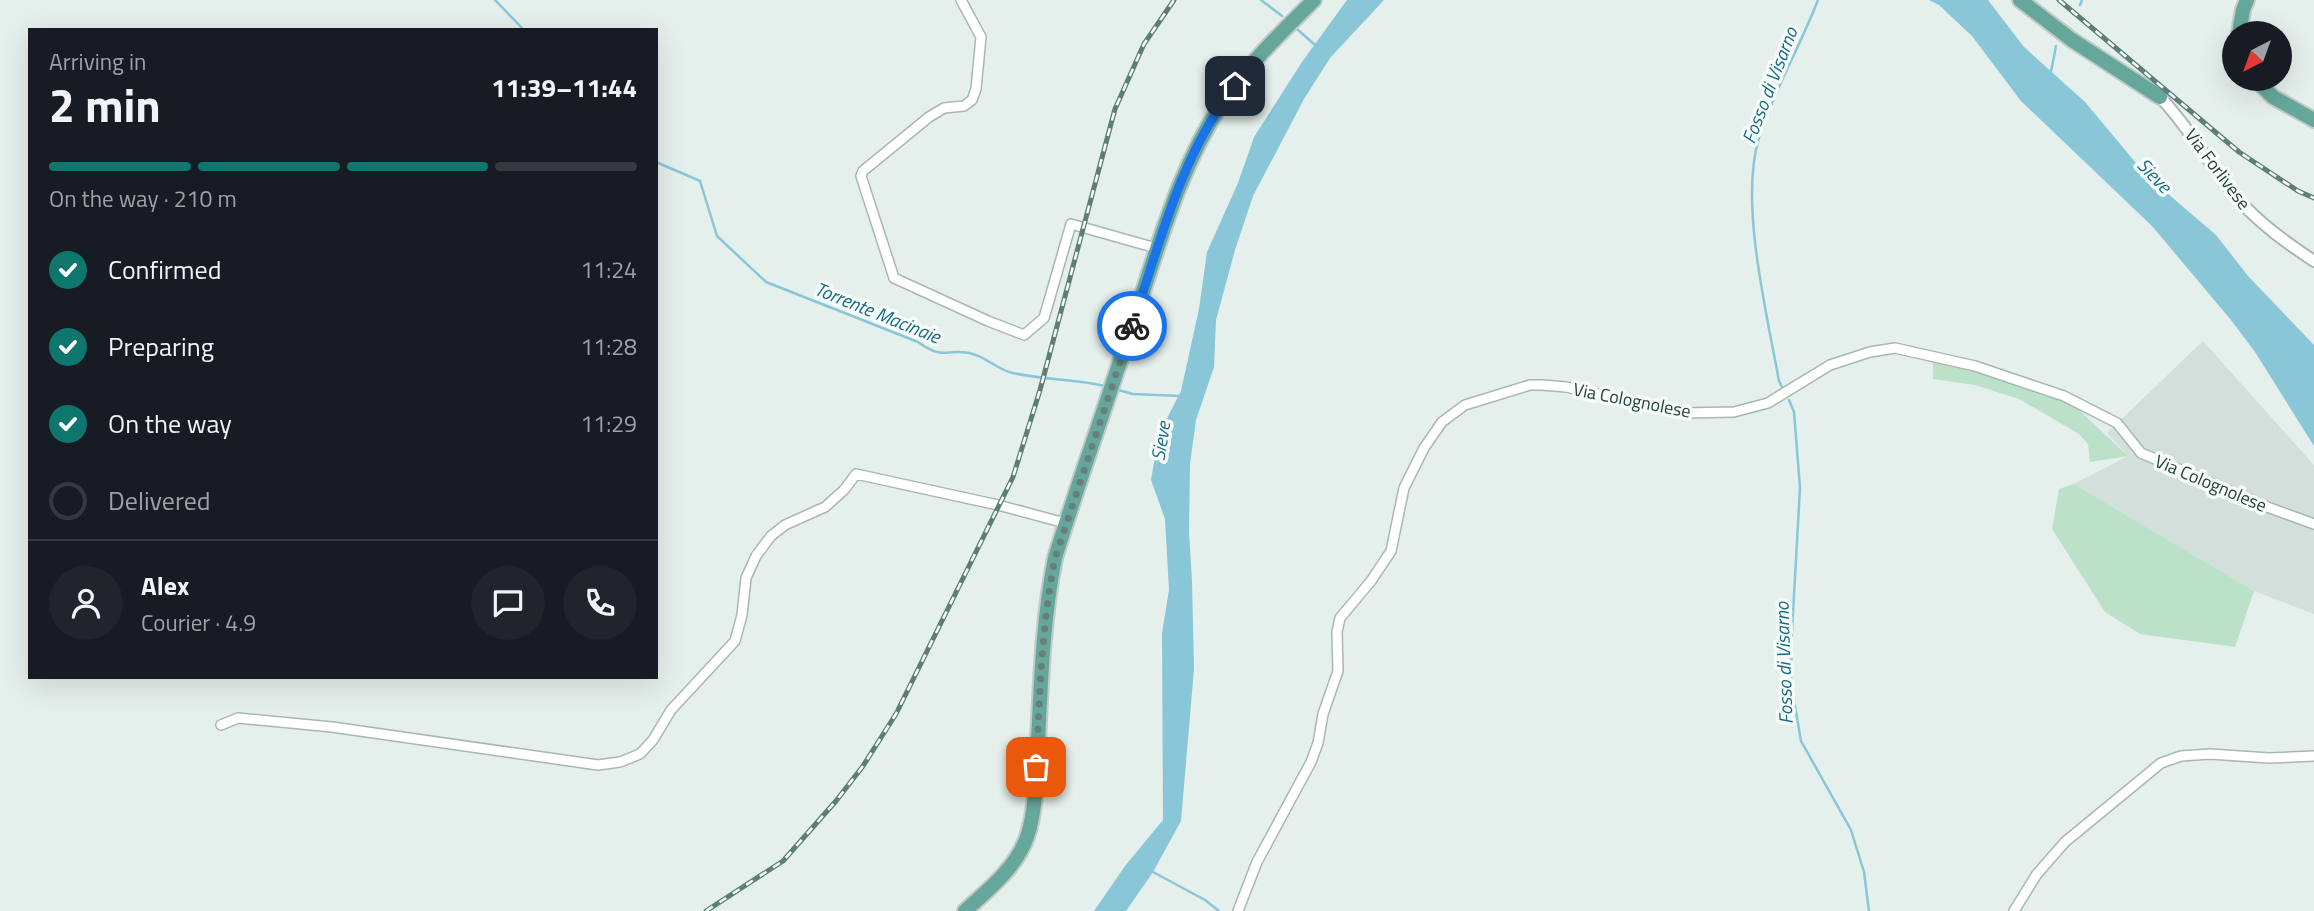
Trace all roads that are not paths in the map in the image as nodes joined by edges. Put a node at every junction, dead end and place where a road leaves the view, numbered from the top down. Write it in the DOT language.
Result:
graph roads {
  1 [pos="961,0"];
  2 [pos="1314,0"];
  3 [pos="2020,0"];
  4 [pos="2247,0"];
  5 [pos="2241,21"];
  6 [pos="2267,91"];
  7 [pos="2160,97"];
  8 [pos="2314,120"];
  9 [pos="1156,248"];
  10 [pos="2314,261"];
  11 [pos="1065,523"];
  12 [pos="2314,524"];
  13 [pos="221,725"];
  14 [pos="2314,756"];
  15 [pos="965,911"];
  16 [pos="1238,911"];
  17 [pos="2014,911"];
  1 -- 9 [label="street"];
  2 -- 9 [label="main road"];
  3 -- 7 [label="main road"];
  4 -- 5 [label="main road"];
  6 -- 8 [label="main road"];
  7 -- 10 [label="street, Via Forlivese"];
  9 -- 11 [label="main road"];
  11 -- 13 [label="street"];
  11 -- 15 [label="main road"];
  12 -- 16 [label="street, Via Colognolese"];
  14 -- 17 [label="street"];
}
